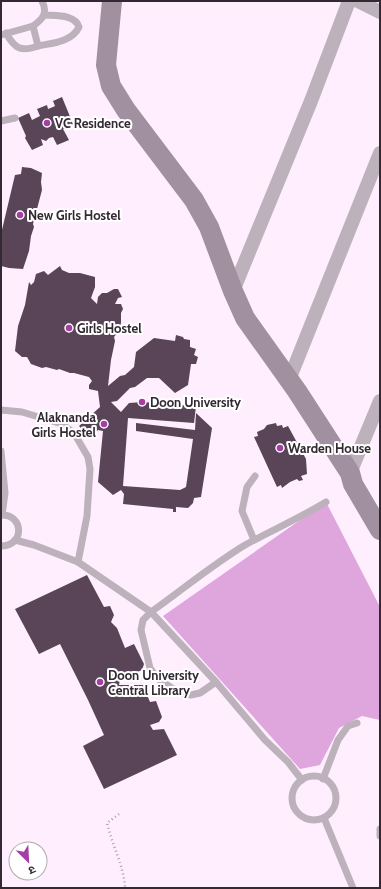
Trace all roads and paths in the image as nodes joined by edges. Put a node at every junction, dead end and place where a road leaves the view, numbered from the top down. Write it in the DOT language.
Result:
graph roads {
  1 [pos="42,1"];
  2 [pos="112,1"];
  3 [pos="349,1"];
  4 [pos="358,1"];
  5 [pos="380,12"];
  6 [pos="45,15"];
  7 [pos="33,26"];
  8 [pos="4,34"];
  9 [pos="38,46"];
  10 [pos="15,118"];
  11 [pos="1,121"];
  12 [pos="380,153"];
  13 [pos="233,290"];
  14 [pos="289,380"];
  15 [pos="380,401"];
  16 [pos="1,410"];
  17 [pos="1,451"];
  18 [pos="350,472"];
  19 [pos="255,476"];
  20 [pos="326,502"];
  21 [pos="2,515"];
  22 [pos="380,530"];
  23 [pos="15,540"];
  24 [pos="254,540"];
  25 [pos="1,546"];
  26 [pos="78,562"];
  27 [pos="151,612"];
  28 [pos="216,682"];
  29 [pos="357,723"];
  30 [pos="323,779"];
  31 [pos="302,780"];
  32 [pos="118,814"];
  33 [pos="324,818"];
  34 [pos="380,828"];
  35 [pos="380,836"];
  36 [pos="125,888"];
  37 [pos="353,888"];
  1 -- 6 [label="lane"];
  2 -- 13 [label="main road"];
  3 -- 13 [label="street"];
  4 -- 5 [label="street"];
  6 -- 7 [label="lane"];
  6 -- 9 [label="lane"];
  7 -- 8 [label="lane"];
  7 -- 9 [label="lane"];
  8 -- 9 [label="lane"];
  10 -- 11 [label="lane"];
  12 -- 14 [label="street"];
  13 -- 14 [label="main road"];
  14 -- 18 [label="main road"];
  15 -- 18 [label="street"];
  16 -- 26 [label="lane"];
  17 -- 21 [label="lane"];
  18 -- 22 [label="main road"];
  19 -- 24 [label="lane"];
  20 -- 24 [label="lane"];
  21 -- 23 [label="lane"];
  23 -- 25 [label="lane"];
  23 -- 26 [label="lane"];
  24 -- 27 [label="lane"];
  26 -- 27 [label="lane"];
  27 -- 28 [label="lane"];
  27 -- 28 [label="lane"];
  28 -- 31 [label="lane"];
  29 -- 30 [label="lane"];
  30 -- 31 [label="lane"];
  30 -- 33 [label="lane"];
  31 -- 33 [label="lane"];
  32 -- 36 [label="path"];
  33 -- 37 [label="lane"];
  34 -- 35 [label="lane"];
}
